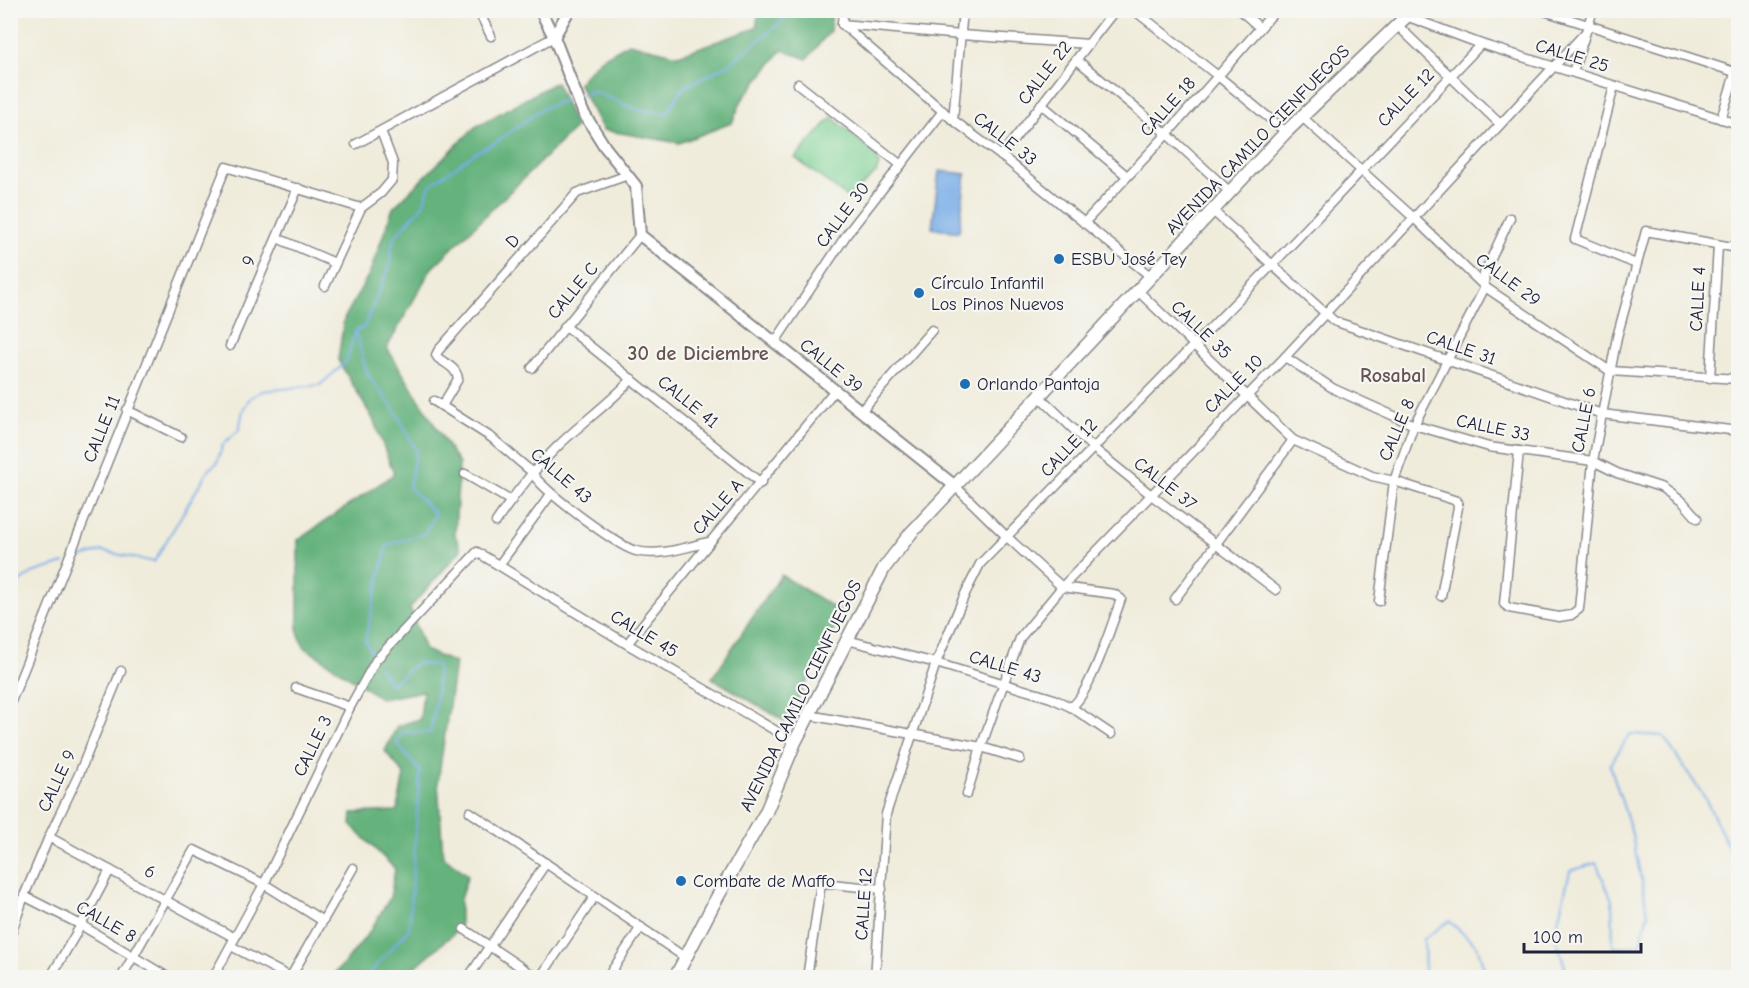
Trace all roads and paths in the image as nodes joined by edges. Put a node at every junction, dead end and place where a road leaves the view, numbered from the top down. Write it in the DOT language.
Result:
graph roads {
  1 [pos="478,10"];
  2 [pos="540,10"];
  3 [pos="569,10"];
  4 [pos="843,10"];
  5 [pos="963,10"];
  6 [pos="1104,10"];
  7 [pos="1115,10"];
  8 [pos="1134,10"];
  9 [pos="1240,10"];
  10 [pos="1276,10"];
  11 [pos="1541,10"];
  12 [pos="1593,10"];
  13 [pos="1404,16"];
  14 [pos="842,24"];
  15 [pos="1103,25"];
  16 [pos="1260,28"];
  17 [pos="1586,30"];
  18 [pos="961,35"];
  19 [pos="491,36"];
  20 [pos="554,37"];
  21 [pos="1089,44"];
  22 [pos="1481,44"];
  23 [pos="1077,60"];
  24 [pos="1555,67"];
  25 [pos="1738,70"];
  26 [pos="1573,72"];
  27 [pos="1218,76"];
  28 [pos="1449,77"];
  29 [pos="798,84"];
  30 [pos="1614,86"];
  31 [pos="1041,104"];
  32 [pos="943,111"];
  33 [pos="1301,116"];
  34 [pos="1721,119"];
  35 [pos="953,120"];
  36 [pos="1500,124"];
  37 [pos="1738,124"];
  38 [pos="381,131"];
  39 [pos="1286,132"];
  40 [pos="1167,134"];
  41 [pos="357,144"];
  42 [pos="1001,156"];
  43 [pos="901,165"];
  44 [pos="1360,171"];
  45 [pos="628,175"];
  46 [pos="1127,176"];
  47 [pos="298,188"];
  48 [pos="1230,192"];
  49 [pos="362,208"];
  50 [pos="1213,211"];
  51 [pos="1414,218"];
  52 [pos="1510,218"];
  53 [pos="1084,224"];
  54 [pos="640,235"];
  55 [pos="276,238"];
  56 [pos="1738,240"];
  57 [pos="1718,246"];
  58 [pos="335,264"];
  59 [pos="1273,264"];
  60 [pos="1636,264"];
  61 [pos="1150,276"];
  62 [pos="325,286"];
  63 [pos="1485,287"];
  64 [pos="1138,291"];
  65 [pos="1326,312"];
  66 [pos="565,326"];
  67 [pos="932,330"];
  68 [pos="775,342"];
  69 [pos="1193,345"];
  70 [pos="230,346"];
  71 [pos="1285,357"];
  72 [pos="1448,362"];
  73 [pos="532,368"];
  74 [pos="1611,371"];
  75 [pos="1710,378"];
  76 [pos="632,379"];
  77 [pos="1738,379"];
  78 [pos="834,391"];
  79 [pos="1039,396"];
  80 [pos="1245,396"];
  81 [pos="438,404"];
  82 [pos="127,410"];
  83 [pos="861,411"];
  84 [pos="1602,414"];
  85 [pos="1414,425"];
  86 [pos="1738,431"];
  87 [pos="181,437"];
  88 [pos="1293,440"];
  89 [pos="1092,447"];
  90 [pos="1519,451"];
  91 [pos="1593,461"];
  92 [pos="533,473"];
  93 [pos="465,474"];
  94 [pos="1394,481"];
  95 [pos="761,483"];
  96 [pos="955,486"];
  97 [pos="551,494"];
  98 [pos="1150,494"];
  99 [pos="511,501"];
  100 [pos="1697,518"];
  101 [pos="496,522"];
  102 [pos="1006,536"];
  103 [pos="709,542"];
  104 [pos="1216,545"];
  105 [pos="477,552"];
  106 [pos="499,565"];
  107 [pos="1062,587"];
  108 [pos="1276,590"];
  109 [pos="1441,596"];
  110 [pos="1175,599"];
  111 [pos="1378,601"];
  112 [pos="847,640"];
  113 [pos="627,644"];
  114 [pos="936,663"];
  115 [pos="121,671"];
  116 [pos="1003,684"];
  117 [pos="296,688"];
  118 [pos="10,704"];
  119 [pos="350,707"];
  120 [pos="1071,707"];
  121 [pos="809,715"];
  122 [pos="913,733"];
  123 [pos="1111,734"];
  124 [pos="795,742"];
  125 [pos="981,747"];
  126 [pos="1020,759"];
  127 [pos="967,794"];
  128 [pos="470,812"];
  129 [pos="49,837"];
  130 [pos="546,863"];
  131 [pos="353,868"];
  132 [pos="110,870"];
  133 [pos="264,884"];
  134 [pos="882,889"];
  135 [pos="24,896"];
  136 [pos="595,896"];
  137 [pos="166,900"];
  138 [pos="323,921"];
  139 [pos="81,926"];
  140 [pos="641,927"];
  141 [pos="464,929"];
  142 [pos="10,938"];
  143 [pos="233,942"];
  144 [pos="490,946"];
  145 [pos="133,956"];
  146 [pos="686,958"];
  147 [pos="677,974"];
  148 [pos="290,977"];
  149 [pos="50,978"];
  150 [pos="121,978"];
  151 [pos="169,978"];
  152 [pos="213,978"];
  153 [pos="468,978"];
  154 [pos="538,978"];
  155 [pos="607,978"];
  156 [pos="691,978"];
  157 [pos="807,978"];
  158 [pos="875,978"];
  1 -- 19 [label="street"];
  2 -- 20 [label="street"];
  3 -- 20 [label="street"];
  4 -- 14 [label="street"];
  5 -- 18 [label="street"];
  6 -- 15 [label="street"];
  7 -- 15 [label="street, CALLE 22"];
  8 -- 27 [label="street"];
  9 -- 16 [label="street"];
  10 -- 16 [label="street, CALLE 18"];
  11 -- 17 [label="street"];
  12 -- 17 [label="street"];
  13 -- 22 [label="street, CALLE 25"];
  13 -- 28 [label="street"];
  13 -- 33 [label="main road, AVENIDA CAMILO CIENFUEGOS"];
  14 -- 18 [label="street"];
  14 -- 32 [label="street, CALLE 33"];
  15 -- 21 [label="street, CALLE 22"];
  16 -- 27 [label="street, CALLE 18"];
  17 -- 24 [label="street, CALLE 10"];
  17 -- 25 [label="street"];
  17 -- 26 [label="street"];
  18 -- 21 [label="street"];
  18 -- 35 [label="street"];
  20 -- 38 [label="street"];
  20 -- 45 [label="street"];
  21 -- 23 [label="street, CALLE 22"];
  22 -- 24 [label="street, CALLE 25"];
  22 -- 28 [label="street, CALLE 12"];
  23 -- 31 [label="street, CALLE 22"];
  23 -- 40 [label="street"];
  24 -- 26 [label="street, CALLE 25"];
  24 -- 36 [label="street, CALLE 10"];
  25 -- 34 [label="street"];
  26 -- 30 [label="street, CALLE 25"];
  27 -- 39 [label="street"];
  27 -- 40 [label="street, CALLE 18"];
  28 -- 36 [label="street"];
  28 -- 44 [label="street, CALLE 12"];
  29 -- 43 [label="street"];
  30 -- 34 [label="street, CALLE 25"];
  30 -- 60 [label="street"];
  31 -- 42 [label="street, CALLE 22"];
  31 -- 46 [label="street"];
  32 -- 35 [label="street, CALLE 33"];
  32 -- 43 [label="street, CALLE 30"];
  33 -- 39 [label="main road, AVENIDA CAMILO CIENFUEGOS"];
  33 -- 44 [label="street, CALLE 29"];
  34 -- 37 [label="street, CALLE 25"];
  35 -- 42 [label="street, CALLE 33"];
  36 -- 51 [label="street, CALLE 10"];
  38 -- 41 [label="street"];
  38 -- 49 [label="street"];
  39 -- 48 [label="main road, AVENIDA CAMILO CIENFUEGOS"];
  40 -- 46 [label="street, CALLE 18"];
  40 -- 48 [label="street"];
  42 -- 53 [label="street, CALLE 33"];
  43 -- 68 [label="street, CALLE 30"];
  44 -- 51 [label="street, CALLE 29"];
  44 -- 59 [label="street, CALLE 12"];
  45 -- 54 [label="street"];
  45 -- 81 [label="street, D"];
  46 -- 53 [label="street, CALLE 18"];
  47 -- 49 [label="street"];
  47 -- 55 [label="street, 9"];
  47 -- 82 [label="street, CALLE 11"];
  48 -- 50 [label="main road, AVENIDA CAMILO CIENFUEGOS"];
  49 -- 58 [label="street"];
  50 -- 59 [label="street, CALLE 31"];
  50 -- 61 [label="main road, AVENIDA CAMILO CIENFUEGOS"];
  51 -- 63 [label="street, CALLE 29"];
  51 -- 65 [label="street, CALLE 10"];
  52 -- 63 [label="street, CALLE 8"];
  53 -- 61 [label="street, CALLE 33"];
  54 -- 66 [label="street, CALLE C"];
  54 -- 68 [label="street, CALLE 39"];
  55 -- 58 [label="street"];
  55 -- 70 [label="street, 9"];
  56 -- 57 [label="street, CALLE 4"];
  57 -- 60 [label="street, CALLE 6"];
  57 -- 75 [label="street, CALLE 4"];
  58 -- 62 [label="street"];
  59 -- 65 [label="street, CALLE 31"];
  59 -- 69 [label="street, CALLE 12"];
  60 -- 74 [label="street, CALLE 6"];
  61 -- 64 [label="main road, AVENIDA CAMILO CIENFUEGOS"];
  63 -- 72 [label="street, CALLE 8"];
  63 -- 74 [label="street, CALLE 29"];
  64 -- 69 [label="street, CALLE 35"];
  64 -- 79 [label="main road, AVENIDA CAMILO CIENFUEGOS"];
  65 -- 71 [label="street, CALLE 10"];
  65 -- 72 [label="street, CALLE 31"];
  66 -- 73 [label="street, CALLE C"];
  66 -- 76 [label="street, CALLE 41"];
  67 -- 83 [label="street"];
  68 -- 78 [label="street, CALLE 39"];
  69 -- 80 [label="street, CALLE 35"];
  69 -- 89 [label="street, CALLE 12"];
  71 -- 80 [label="street, CALLE 10"];
  71 -- 85 [label="street, CALLE 33"];
  72 -- 84 [label="street, CALLE 31"];
  72 -- 85 [label="street, CALLE 8"];
  74 -- 75 [label="street, CALLE 29"];
  74 -- 84 [label="street, CALLE 6"];
  75 -- 77 [label="street, CALLE 29"];
  76 -- 92 [label="street"];
  76 -- 95 [label="street, CALLE 41"];
  78 -- 83 [label="street, CALLE 39"];
  78 -- 95 [label="street, CALLE A"];
  79 -- 89 [label="street, CALLE 37"];
  79 -- 96 [label="main road, AVENIDA CAMILO CIENFUEGOS"];
  80 -- 88 [label="street, CALLE 35"];
  80 -- 98 [label="street, CALLE 10"];
  81 -- 92 [label="street, CALLE 43"];
  82 -- 87 [label="street"];
  82 -- 118 [label="street, CALLE 11"];
  83 -- 96 [label="street, CALLE 39"];
  84 -- 86 [label="street, CALLE 31"];
  84 -- 91 [label="street, CALLE 6"];
  85 -- 90 [label="street, CALLE 33"];
  85 -- 94 [label="street, CALLE 8"];
  88 -- 94 [label="street, CALLE 35"];
  88 -- 104 [label="street"];
  89 -- 98 [label="street, CALLE 37"];
  89 -- 102 [label="street, CALLE 12"];
  90 -- 91 [label="street, CALLE 33"];
  90 -- 91 [label="street, CALLE 6"];
  91 -- 100 [label="street, CALLE 33"];
  92 -- 97 [label="street, CALLE 43"];
  92 -- 99 [label="street"];
  93 -- 99 [label="street"];
  94 -- 109 [label="street, CALLE 35"];
  94 -- 111 [label="street, CALLE 8"];
  95 -- 103 [label="street, CALLE A"];
  96 -- 102 [label="street, CALLE 39"];
  96 -- 112 [label="main road, AVENIDA CAMILO CIENFUEGOS"];
  97 -- 103 [label="street, CALLE 43"];
  97 -- 106 [label="street"];
  98 -- 104 [label="street, CALLE 37"];
  98 -- 107 [label="street, CALLE 10"];
  99 -- 101 [label="street"];
  102 -- 107 [label="street, CALLE 39"];
  102 -- 114 [label="street, CALLE 12"];
  103 -- 113 [label="street, CALLE A"];
  104 -- 108 [label="street, CALLE 37"];
  104 -- 110 [label="street"];
  105 -- 106 [label="street, CALLE 45"];
  105 -- 119 [label="street, CALLE 3"];
  106 -- 113 [label="street, CALLE 45"];
  107 -- 116 [label="street, CALLE 10"];
  107 -- 120 [label="street"];
  112 -- 114 [label="street, CALLE 43"];
  112 -- 121 [label="main road, AVENIDA CAMILO CIENFUEGOS"];
  113 -- 124 [label="street, CALLE 45"];
  114 -- 116 [label="street, CALLE 43"];
  114 -- 122 [label="street, CALLE 12"];
  115 -- 129 [label="street, CALLE 9"];
  116 -- 120 [label="street, CALLE 43"];
  116 -- 125 [label="street, CALLE 10"];
  117 -- 119 [label="street"];
  119 -- 133 [label="street, CALLE 3"];
  120 -- 123 [label="street, CALLE 43"];
  121 -- 122 [label="street"];
  121 -- 124 [label="main road, AVENIDA CAMILO CIENFUEGOS"];
  122 -- 125 [label="street"];
  122 -- 134 [label="street, CALLE 12"];
  124 -- 146 [label="main road, AVENIDA CAMILO CIENFUEGOS"];
  125 -- 126 [label="street"];
  125 -- 127 [label="street, CALLE 10"];
  128 -- 130 [label="street"];
  129 -- 132 [label="street, 6"];
  129 -- 135 [label="street, CALLE 9"];
  130 -- 136 [label="street"];
  130 -- 144 [label="street"];
  131 -- 138 [label="street"];
  132 -- 137 [label="street, 6"];
  132 -- 139 [label="street"];
  133 -- 137 [label="street"];
  133 -- 138 [label="street"];
  133 -- 143 [label="street, CALLE 3"];
  134 -- 157 [label="street"];
  134 -- 158 [label="street, CALLE 12"];
  135 -- 139 [label="street, CALLE 8"];
  135 -- 142 [label="street, CALLE 9"];
  136 -- 140 [label="street"];
  136 -- 154 [label="street"];
  137 -- 143 [label="street, 6"];
  137 -- 145 [label="street"];
  138 -- 148 [label="street"];
  139 -- 145 [label="street, CALLE 8"];
  139 -- 149 [label="street"];
  140 -- 146 [label="street"];
  140 -- 155 [label="street"];
  141 -- 144 [label="street"];
  143 -- 148 [label="street, 6"];
  143 -- 152 [label="street, CALLE 3"];
  144 -- 153 [label="street"];
  144 -- 154 [label="street"];
  145 -- 150 [label="street"];
  145 -- 151 [label="street, CALLE 8"];
  146 -- 147 [label="main road, AVENIDA CAMILO CIENFUEGOS"];
  147 -- 156 [label="street"];
}
